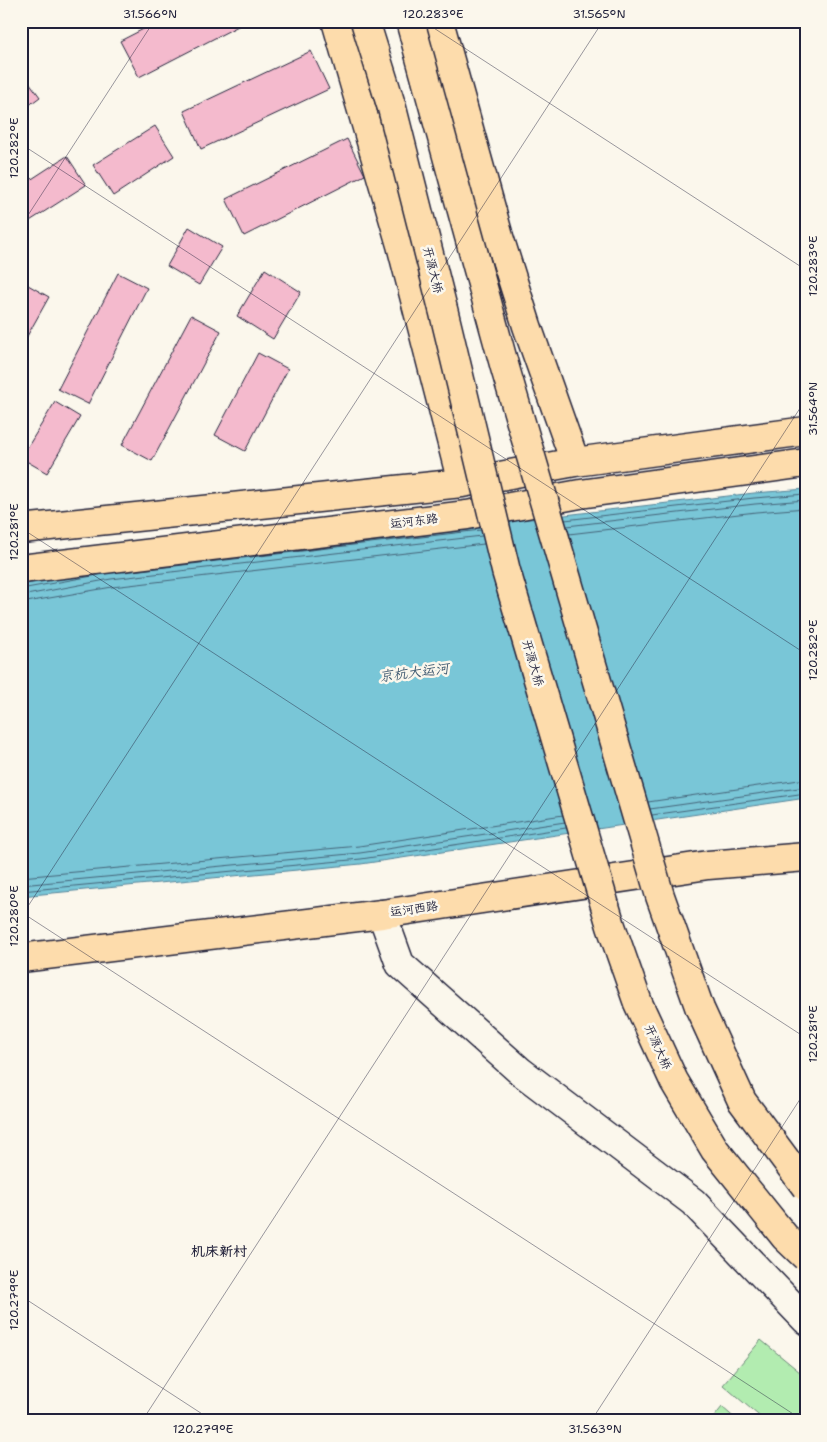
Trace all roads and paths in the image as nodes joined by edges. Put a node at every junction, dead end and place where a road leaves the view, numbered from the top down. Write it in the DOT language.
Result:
graph roads {
  1 [pos="336,21"];
  2 [pos="364,21"];
  3 [pos="410,21"];
  4 [pos="439,21"];
  5 [pos="806,431"];
  6 [pos="575,462"];
  7 [pos="806,463"];
  8 [pos="462,483"];
  9 [pos="21,529"];
  10 [pos="21,569"];
  11 [pos="806,857"];
  12 [pos="382,914"];
  13 [pos="21,958"];
  14 [pos="806,1187"];
  15 [pos="806,1257"];
  16 [pos="806,1320"];
  1 -- 8 [label="main road"];
  2 -- 15 [label="main road, 开源大桥, bridge"];
  3 -- 14 [label="main road, bridge"];
  4 -- 6 [label="main road"];
  5 -- 6 [label="main road"];
  6 -- 8 [label="main road"];
  7 -- 10 [label="main road, 运河东路"];
  8 -- 9 [label="main road"];
  11 -- 12 [label="main road, 运河西路"];
  12 -- 13 [label="main road, 运河西路"];
  12 -- 16 [label="street"];
}
